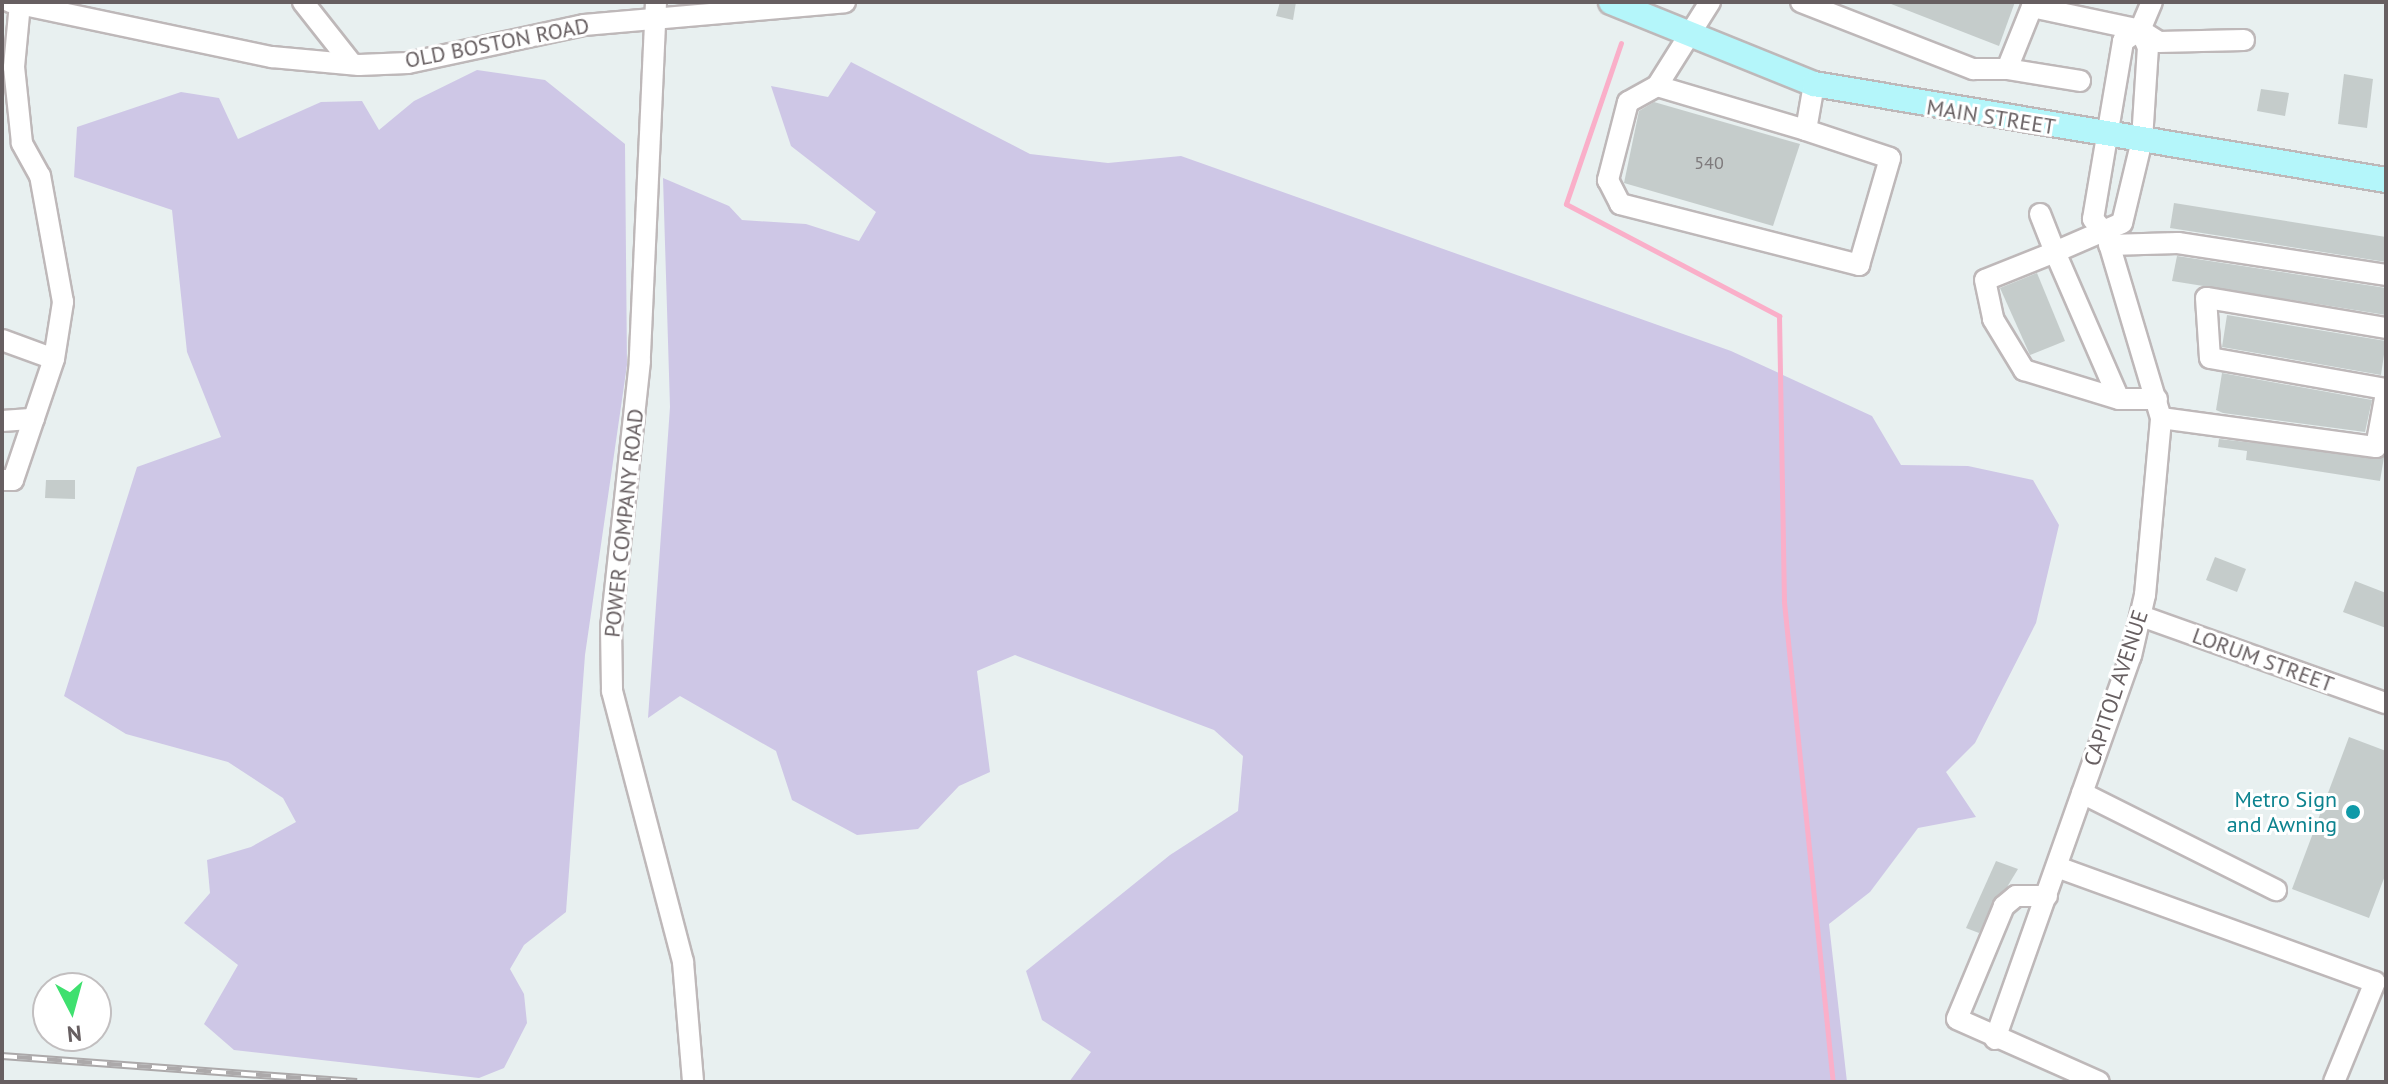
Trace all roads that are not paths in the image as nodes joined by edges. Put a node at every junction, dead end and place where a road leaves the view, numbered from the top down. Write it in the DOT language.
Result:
graph roads {
  1 [pos="303,2"];
  2 [pos="845,2"];
  3 [pos="1611,2"];
  4 [pos="1710,2"];
  5 [pos="1801,2"];
  6 [pos="2152,2"];
  7 [pos="15,3"];
  8 [pos="2033,5"];
  9 [pos="655,11"];
  10 [pos="2140,30"];
  11 [pos="1687,36"];
  12 [pos="2244,40"];
  13 [pos="352,64"];
  14 [pos="2007,69"];
  15 [pos="2080,81"];
  16 [pos="1814,84"];
  17 [pos="1657,86"];
  18 [pos="1806,130"];
  19 [pos="2105,134"];
  20 [pos="2142,140"];
  21 [pos="2386,180"];
  22 [pos="2040,214"];
  23 [pos="2107,240"];
  24 [pos="2055,252"];
  25 [pos="2386,275"];
  26 [pos="2386,328"];
  27 [pos="2,340"];
  28 [pos="54,359"];
  29 [pos="2386,391"];
  30 [pos="2119,399"];
  31 [pos="2159,408"];
  32 [pos="34,419"];
  33 [pos="2,421"];
  34 [pos="8,480"];
  35 [pos="2141,616"];
  36 [pos="2386,703"];
  37 [pos="2082,793"];
  38 [pos="2057,867"];
  39 [pos="2276,890"];
  40 [pos="2047,896"];
  41 [pos="1995,1039"];
  42 [pos="693,1082"];
  43 [pos="2099,1082"];
  44 [pos="2334,1082"];
  1 -- 13 [label="street"];
  2 -- 9 [label="street, OLD BOSTON ROAD"];
  3 -- 11 [label="main road, MAIN STREET"];
  4 -- 11 [label="street"];
  5 -- 14 [label="street"];
  6 -- 10 [label="street, CAPITOL AVENUE"];
  7 -- 13 [label="street, OLD BOSTON ROAD"];
  7 -- 28 [label="street"];
  8 -- 10 [label="street"];
  8 -- 14 [label="street"];
  9 -- 13 [label="street, OLD BOSTON ROAD"];
  9 -- 42 [label="street, POWER COMPANY ROAD"];
  10 -- 12 [label="street"];
  10 -- 19 [label="street, CAPITOL AVENUE"];
  10 -- 20 [label="street"];
  11 -- 16 [label="main road, MAIN STREET"];
  11 -- 17 [label="street"];
  14 -- 15 [label="street"];
  16 -- 18 [label="street"];
  16 -- 19 [label="main road, MAIN STREET"];
  17 -- 18 [label="street"];
  17 -- 18 [label="street"];
  19 -- 20 [label="main road, MAIN STREET"];
  19 -- 23 [label="street, CAPITOL AVENUE"];
  20 -- 21 [label="main road, MAIN STREET"];
  20 -- 23 [label="street"];
  22 -- 24 [label="street"];
  23 -- 24 [label="street"];
  23 -- 25 [label="street"];
  23 -- 31 [label="street, CAPITOL AVENUE"];
  24 -- 30 [label="street"];
  24 -- 30 [label="street"];
  26 -- 29 [label="street"];
  27 -- 28 [label="street"];
  28 -- 32 [label="street"];
  29 -- 31 [label="street"];
  30 -- 31 [label="street"];
  31 -- 35 [label="street, CAPITOL AVENUE"];
  32 -- 33 [label="street"];
  32 -- 34 [label="street"];
  35 -- 36 [label="street, LORUM STREET"];
  35 -- 37 [label="street, CAPITOL AVENUE"];
  37 -- 38 [label="street, CAPITOL AVENUE"];
  37 -- 39 [label="street"];
  38 -- 40 [label="street, CAPITOL AVENUE"];
  38 -- 44 [label="street"];
  40 -- 41 [label="street, CAPITOL AVENUE"];
  40 -- 41 [label="street"];
  41 -- 43 [label="street"];
}
